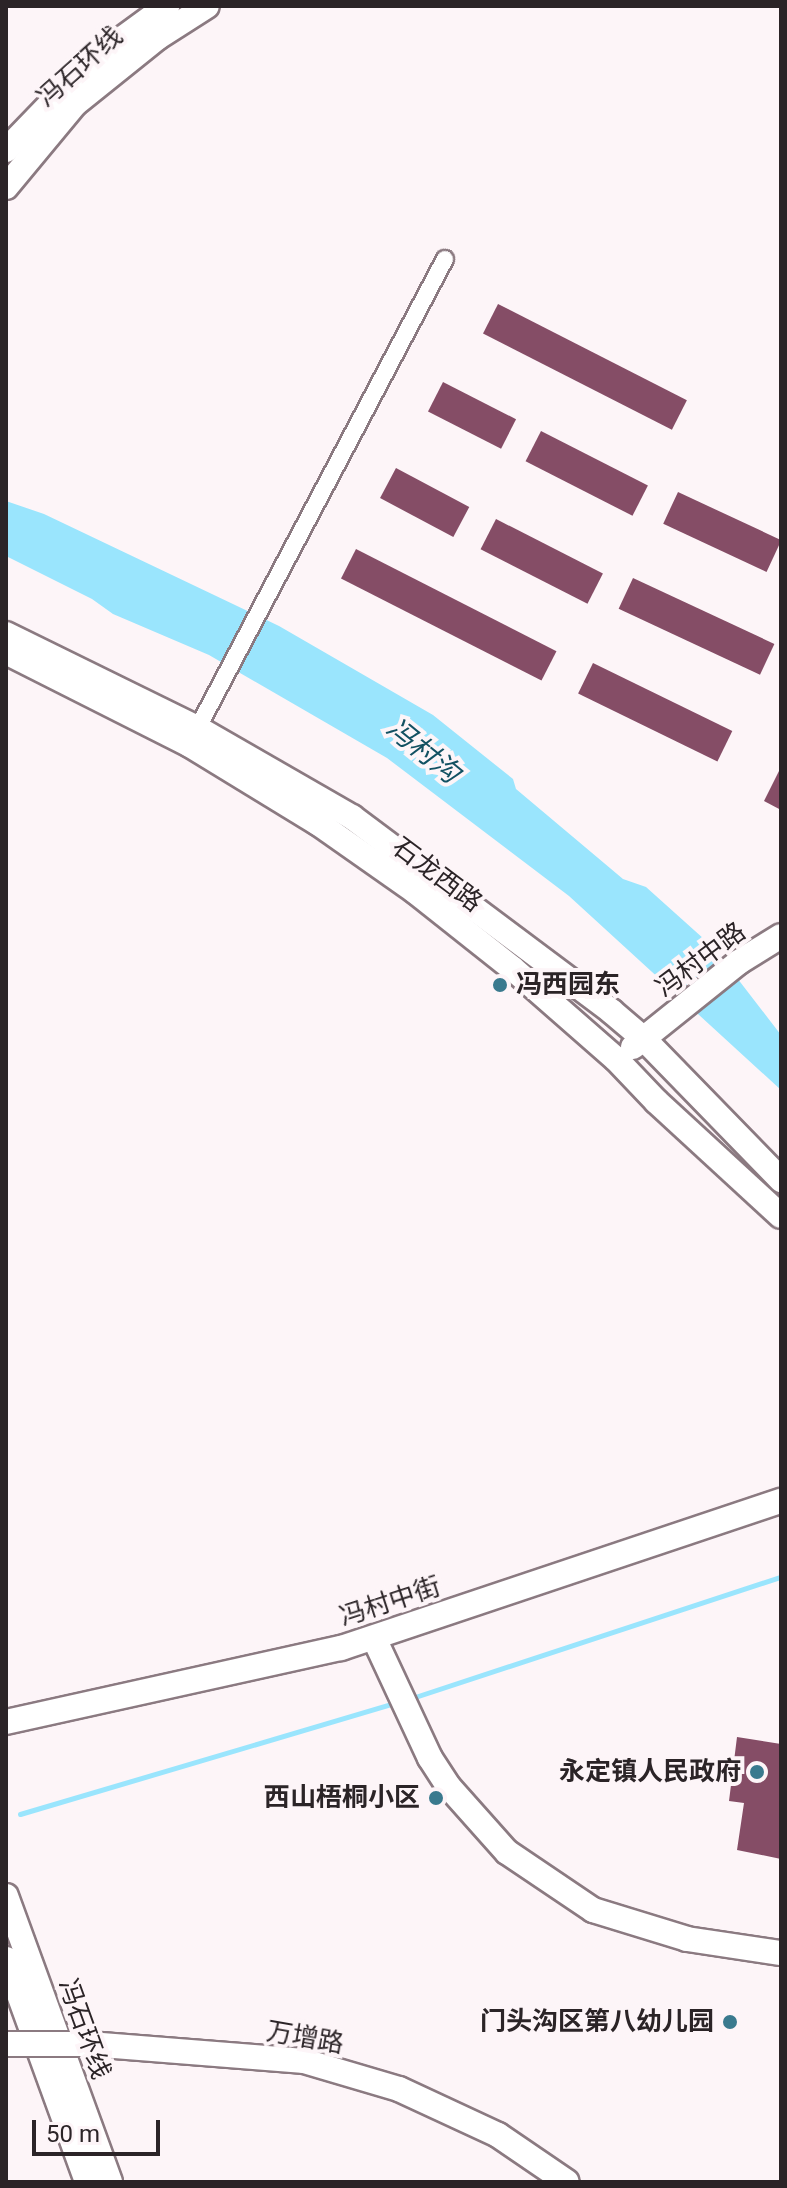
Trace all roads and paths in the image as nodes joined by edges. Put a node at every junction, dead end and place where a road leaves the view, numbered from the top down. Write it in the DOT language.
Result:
graph roads {
  1 [pos="167,6"];
  2 [pos="207,6"];
  3 [pos="6,150"];
  4 [pos="6,187"];
  5 [pos="445,259"];
  6 [pos="6,634"];
  7 [pos="6,652"];
  8 [pos="193,736"];
  9 [pos="781,936"];
  10 [pos="644,1039"];
  11 [pos="616,1059"];
  12 [pos="781,1180"];
  13 [pos="781,1216"];
  14 [pos="781,1501"];
  15 [pos="374,1638"];
  16 [pos="6,1722"];
  17 [pos="6,1896"];
  18 [pos="781,1953"];
  19 [pos="6,1959"];
  20 [pos="6,2044"];
  21 [pos="87,2182"];
  22 [pos="110,2182"];
  23 [pos="567,2182"];
  1 -- 3 [label="main road, 冯石环线"];
  2 -- 4 [label="main road, 冯石环线"];
  5 -- 8 [label="street"];
  6 -- 8 [label="main road, 石龙西路"];
  7 -- 8 [label="main road, 石龙西路"];
  8 -- 10 [label="main road, 石龙西路"];
  8 -- 11 [label="main road, 石龙西路"];
  9 -- 10 [label="main road, 冯村中路"];
  10 -- 11 [label="main road, 冯村中路"];
  10 -- 12 [label="main road, 石龙西路"];
  11 -- 13 [label="main road, 石龙西路"];
  14 -- 15 [label="main road, 冯村中街"];
  15 -- 16 [label="main road, 冯村中街"];
  15 -- 18 [label="main road"];
  17 -- 22 [label="main road, 冯石环线"];
  19 -- 21 [label="main road, 冯石环线"];
  20 -- 23 [label="main road, 万增路, bridge"];
}
